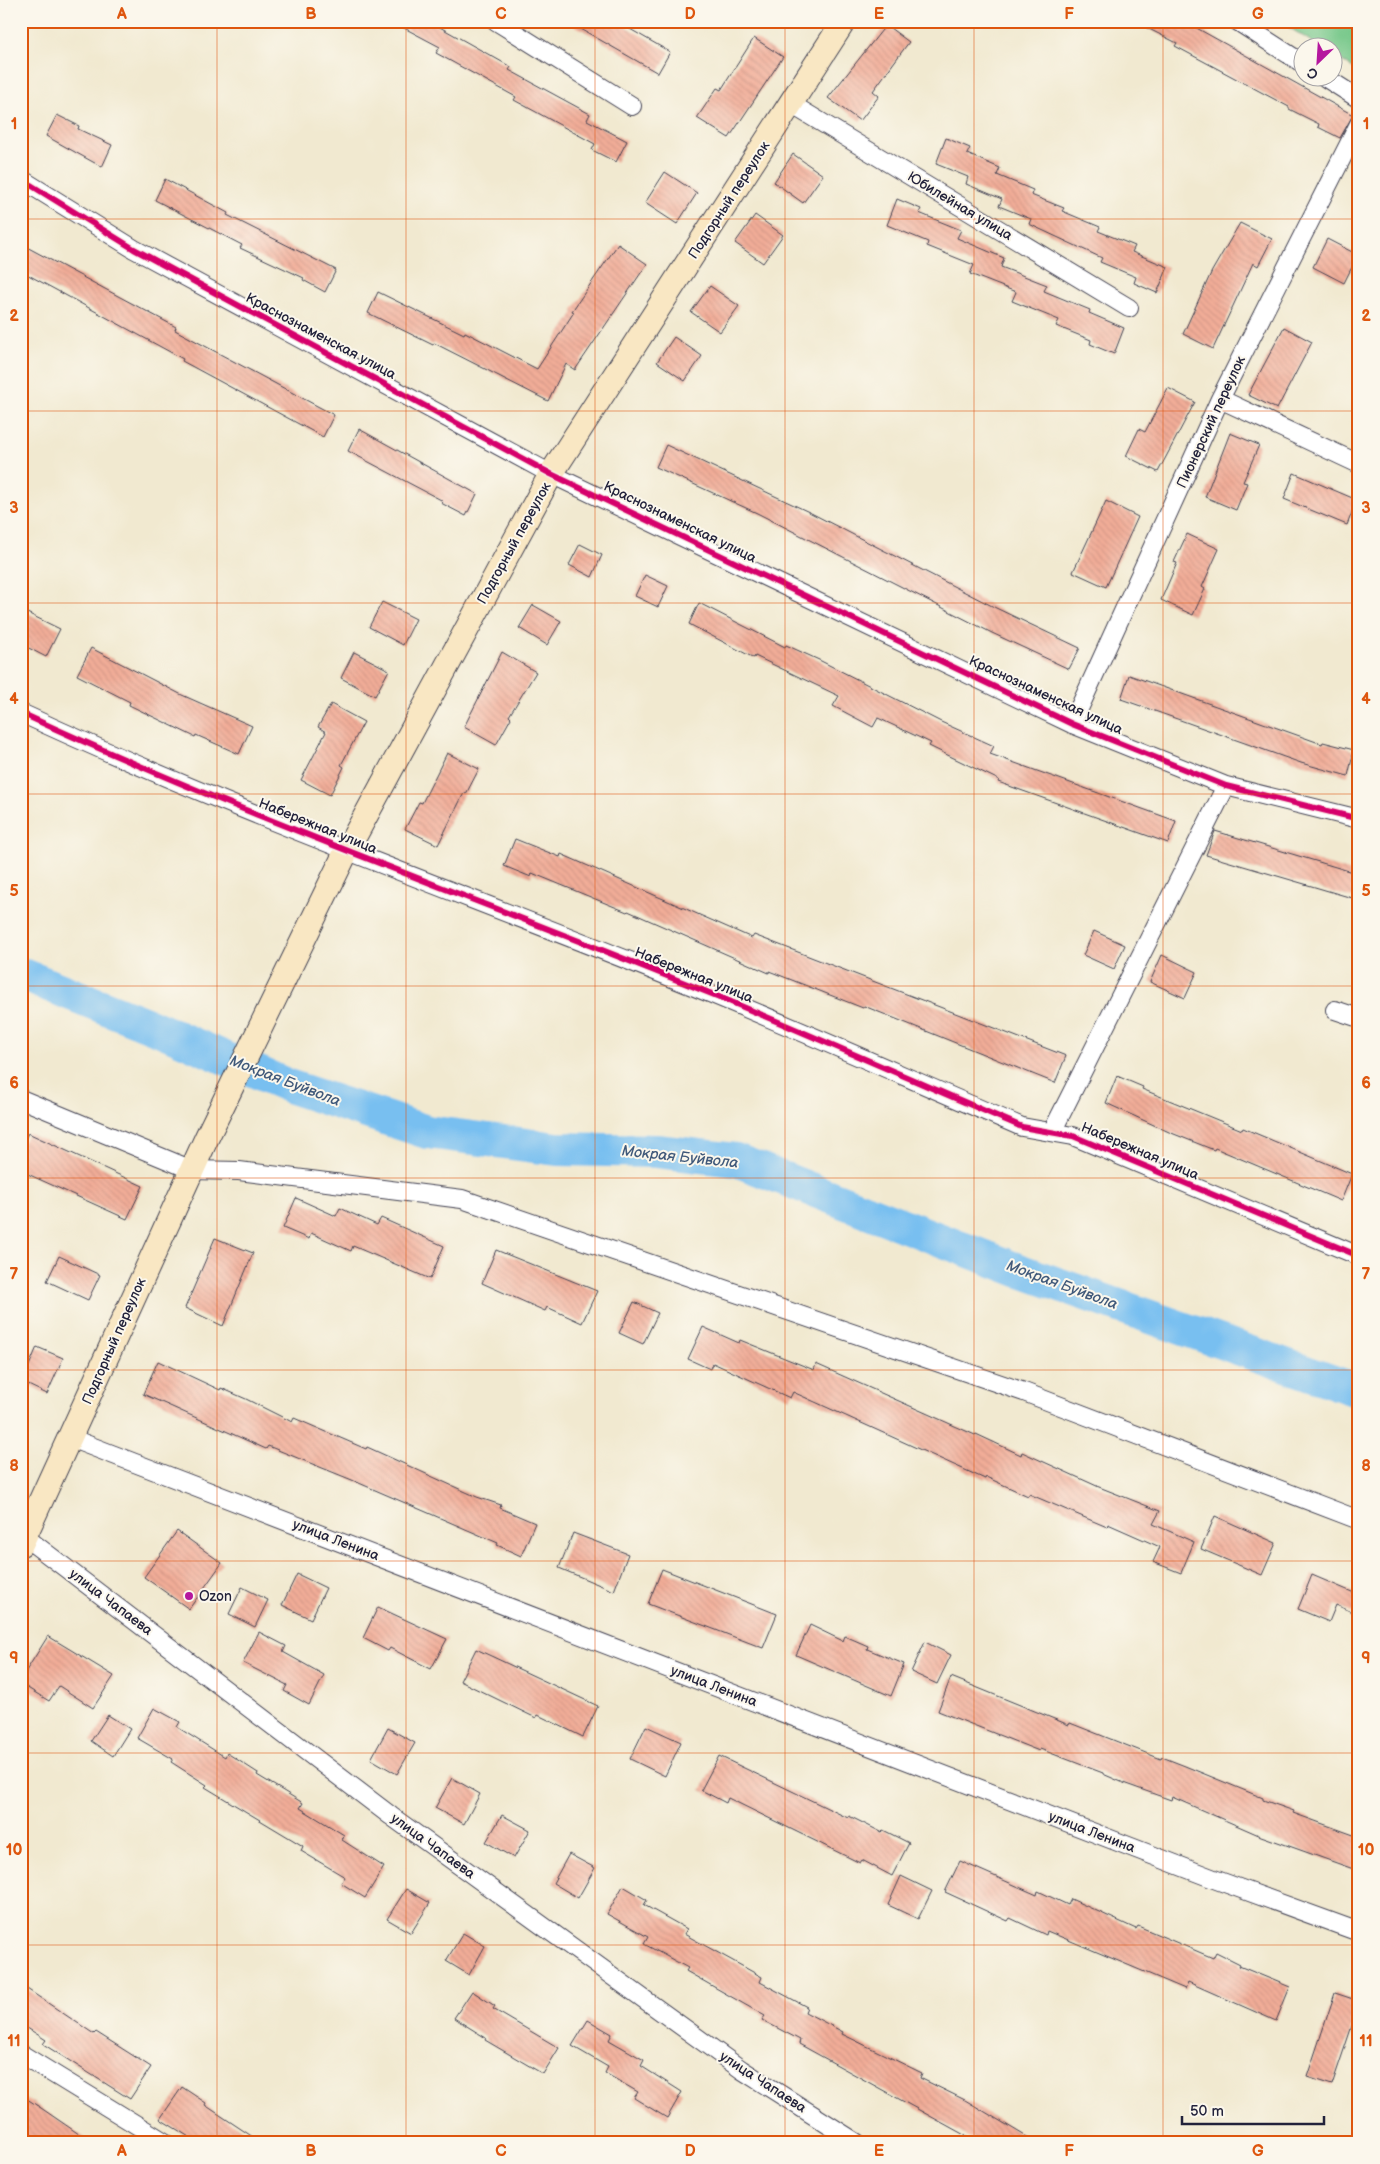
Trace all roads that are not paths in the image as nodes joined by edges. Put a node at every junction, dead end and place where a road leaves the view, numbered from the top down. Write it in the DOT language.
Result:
graph roads {
  1 [pos="496,21"];
  2 [pos="844,21"];
  3 [pos="1237,21"];
  4 [pos="1292,57"];
  5 [pos="1342,88"];
  6 [pos="1359,98"];
  7 [pos="791,104"];
  8 [pos="632,106"];
  9 [pos="1359,124"];
  10 [pos="21,179"];
  11 [pos="1129,308"];
  12 [pos="1220,399"];
  13 [pos="1359,464"];
  14 [pos="552,474"];
  15 [pos="21,713"];
  16 [pos="1072,724"];
  17 [pos="1226,786"];
  18 [pos="1359,819"];
  19 [pos="346,852"];
  20 [pos="1335,1010"];
  21 [pos="1359,1018"];
  22 [pos="21,1099"];
  23 [pos="1052,1132"];
  24 [pos="192,1170"];
  25 [pos="1359,1256"];
  26 [pos="70,1438"];
  27 [pos="1359,1520"];
  28 [pos="23,1538"];
  29 [pos="1359,1932"];
  30 [pos="21,2054"];
  31 [pos="166,2143"];
  32 [pos="856,2143"];
  1 -- 8 [label="street"];
  2 -- 7 [label="main road, Подгорный переулок"];
  3 -- 4 [label="street"];
  5 -- 6 [label="street"];
  7 -- 11 [label="street, Юбилейная улица"];
  7 -- 14 [label="main road, Подгорный переулок"];
  9 -- 12 [label="street, Пионерский переулок"];
  10 -- 14 [label="street, Краснознаменская улица"];
  12 -- 13 [label="street"];
  12 -- 16 [label="street, Пионерский переулок"];
  14 -- 16 [label="street, Краснознаменская улица"];
  14 -- 19 [label="main road, Подгорный переулок"];
  15 -- 19 [label="street, Набережная улица"];
  16 -- 17 [label="street, Краснознаменская улица"];
  17 -- 18 [label="street, Краснознаменская улица"];
  17 -- 23 [label="street"];
  19 -- 23 [label="street, Набережная улица"];
  19 -- 24 [label="main road, Подгорный переулок"];
  20 -- 21 [label="street"];
  22 -- 24 [label="street"];
  23 -- 25 [label="street, Набережная улица"];
  24 -- 26 [label="main road, Подгорный переулок"];
  24 -- 27 [label="street"];
  26 -- 28 [label="main road, Подгорный переулок"];
  26 -- 29 [label="street, улица Ленина"];
  28 -- 32 [label="street, улица Чапаева"];
  30 -- 31 [label="street"];
}
